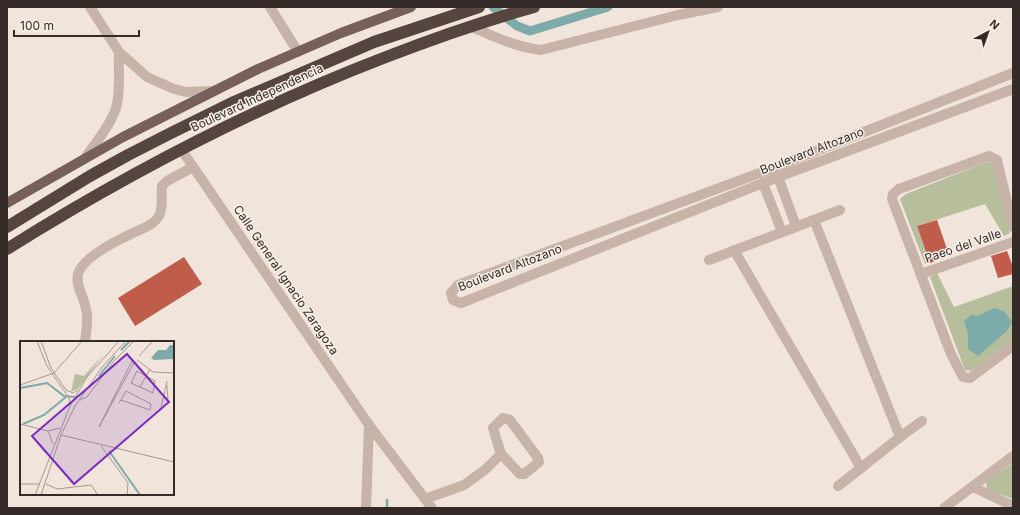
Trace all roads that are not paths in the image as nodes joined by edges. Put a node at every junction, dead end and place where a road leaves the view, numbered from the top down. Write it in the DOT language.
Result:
graph roads {
  1 [pos="90,7"];
  2 [pos="270,7"];
  3 [pos="411,7"];
  4 [pos="478,7"];
  5 [pos="534,7"];
  6 [pos="718,7"];
  7 [pos="393,11"];
  8 [pos="472,27"];
  9 [pos="119,52"];
  10 [pos="298,52"];
  11 [pos="1013,73"];
  12 [pos="1013,90"];
  13 [pos="213,92"];
  14 [pos="180,149"];
  15 [pos="85,158"];
  16 [pos="193,167"];
  17 [pos="778,177"];
  18 [pos="763,183"];
  19 [pos="7,203"];
  20 [pos="840,210"];
  21 [pos="814,220"];
  22 [pos="796,226"];
  23 [pos="7,227"];
  24 [pos="1013,227"];
  25 [pos="782,232"];
  26 [pos="1013,242"];
  27 [pos="7,249"];
  28 [pos="734,250"];
  29 [pos="709,260"];
  30 [pos="921,274"];
  31 [pos="85,341"];
  32 [pos="1013,346"];
  33 [pos="922,421"];
  34 [pos="370,426"];
  35 [pos="900,438"];
  36 [pos="501,454"];
  37 [pos="1013,456"];
  38 [pos="861,468"];
  39 [pos="838,486"];
  40 [pos="973,487"];
  41 [pos="425,499"];
  42 [pos="1013,506"];
  43 [pos="366,508"];
  44 [pos="432,508"];
  45 [pos="944,508"];
  1 -- 9 [label="street"];
  2 -- 10 [label="street"];
  3 -- 7 [label="main road, Boulevard Independencia"];
  4 -- 23 [label="highway, Boulevard Independencia"];
  5 -- 8 [label="highway, Boulevard Independencia"];
  6 -- 8 [label="street"];
  7 -- 10 [label="main road, Boulevard Independencia"];
  8 -- 14 [label="highway, Boulevard Independencia"];
  9 -- 13 [label="street"];
  9 -- 15 [label="street"];
  10 -- 13 [label="main road, Boulevard Independencia"];
  11 -- 18 [label="street, Boulevard Altozano"];
  12 -- 17 [label="street, Boulevard Altozano"];
  13 -- 15 [label="main road, Boulevard Independencia"];
  14 -- 16 [label="street, Calle General Ignacio Zaragoza"];
  14 -- 27 [label="highway, Boulevard Independencia"];
  15 -- 19 [label="main road, Boulevard Independencia"];
  16 -- 31 [label="street"];
  16 -- 34 [label="street, Calle General Ignacio Zaragoza"];
  17 -- 18 [label="street, Boulevard Altozano"];
  17 -- 22 [label="street"];
  18 -- 25 [label="street"];
  20 -- 21 [label="street"];
  21 -- 22 [label="street"];
  21 -- 35 [label="street"];
  22 -- 25 [label="street"];
  24 -- 30 [label="street"];
  25 -- 28 [label="street"];
  26 -- 30 [label="street, Paeo del Valle"];
  28 -- 29 [label="street"];
  28 -- 38 [label="street"];
  30 -- 32 [label="street"];
  33 -- 35 [label="street"];
  34 -- 41 [label="street, Calle General Ignacio Zaragoza"];
  34 -- 43 [label="street"];
  35 -- 38 [label="street"];
  36 -- 36 [label="street"];
  36 -- 41 [label="street"];
  37 -- 40 [label="street"];
  38 -- 39 [label="street"];
  40 -- 42 [label="street"];
  40 -- 45 [label="street"];
  41 -- 44 [label="street, Calle General Ignacio Zaragoza"];
}
